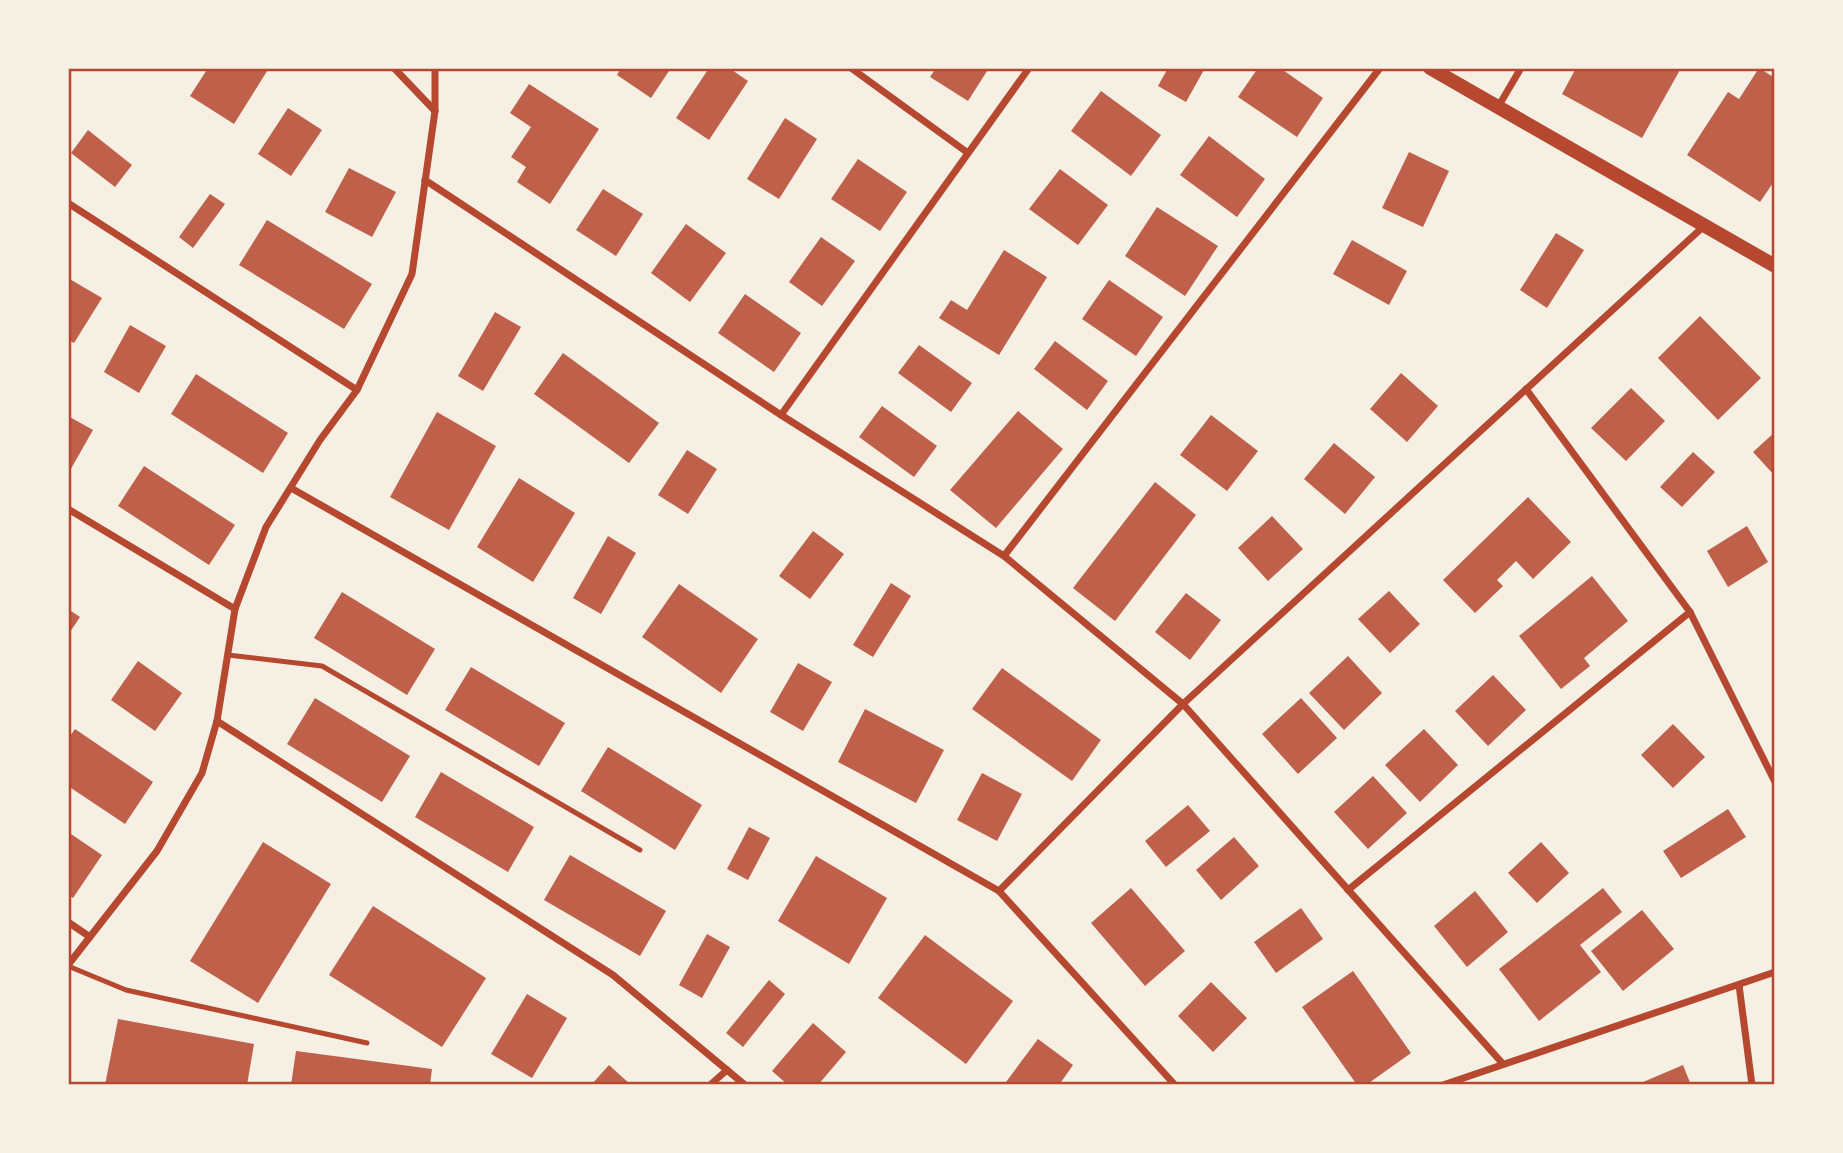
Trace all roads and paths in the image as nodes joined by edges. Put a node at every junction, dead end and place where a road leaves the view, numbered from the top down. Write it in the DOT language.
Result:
graph roads {
  1 [pos="394,68"];
  2 [pos="435,68"];
  3 [pos="851,68"];
  4 [pos="1029,68"];
  5 [pos="1380,68"];
  6 [pos="1430,68"];
  7 [pos="1521,68"];
  8 [pos="1498,107"];
  9 [pos="435,111"];
  10 [pos="968,153"];
  11 [pos="425,180"];
  12 [pos="68,203"];
  13 [pos="1704,226"];
  14 [pos="1774,264"];
  15 [pos="1526,389"];
  16 [pos="357,390"];
  17 [pos="781,415"];
  18 [pos="290,488"];
  19 [pos="68,509"];
  20 [pos="1004,556"];
  21 [pos="235,609"];
  22 [pos="1690,612"];
  23 [pos="228,655"];
  24 [pos="1183,704"];
  25 [pos="217,721"];
  26 [pos="1775,782"];
  27 [pos="640,850"];
  28 [pos="1348,890"];
  29 [pos="999,891"];
  30 [pos="68,922"];
  31 [pos="90,937"];
  32 [pos="68,965"];
  33 [pos="1775,972"];
  34 [pos="1739,985"];
  35 [pos="366,1043"];
  36 [pos="1503,1064"];
  37 [pos="727,1070"];
  38 [pos="710,1085"];
  39 [pos="745,1085"];
  40 [pos="1175,1085"];
  41 [pos="1444,1085"];
  42 [pos="1752,1085"];
  1 -- 9 [label="street"];
  2 -- 9 [label="street"];
  3 -- 10 [label="street"];
  4 -- 10 [label="street"];
  5 -- 20 [label="street"];
  6 -- 8 [label="main road"];
  7 -- 8 [label="street"];
  8 -- 13 [label="main road"];
  9 -- 11 [label="street"];
  10 -- 17 [label="street"];
  11 -- 16 [label="street"];
  11 -- 17 [label="street"];
  12 -- 16 [label="street"];
  13 -- 14 [label="main road"];
  13 -- 15 [label="street"];
  15 -- 22 [label="street"];
  15 -- 24 [label="street"];
  16 -- 18 [label="street"];
  17 -- 20 [label="street"];
  18 -- 21 [label="street"];
  18 -- 29 [label="street"];
  19 -- 21 [label="street"];
  20 -- 24 [label="street"];
  21 -- 23 [label="street"];
  22 -- 26 [label="street"];
  22 -- 28 [label="street"];
  23 -- 25 [label="street"];
  23 -- 27 [label="lane"];
  24 -- 28 [label="street"];
  24 -- 29 [label="street"];
  25 -- 31 [label="street"];
  25 -- 37 [label="street"];
  28 -- 36 [label="street"];
  29 -- 40 [label="street"];
  30 -- 31 [label="street"];
  31 -- 32 [label="street"];
  32 -- 35 [label="lane"];
  33 -- 34 [label="street"];
  34 -- 36 [label="street"];
  34 -- 42 [label="street"];
  36 -- 41 [label="street"];
  37 -- 38 [label="street"];
  37 -- 39 [label="street"];
}
